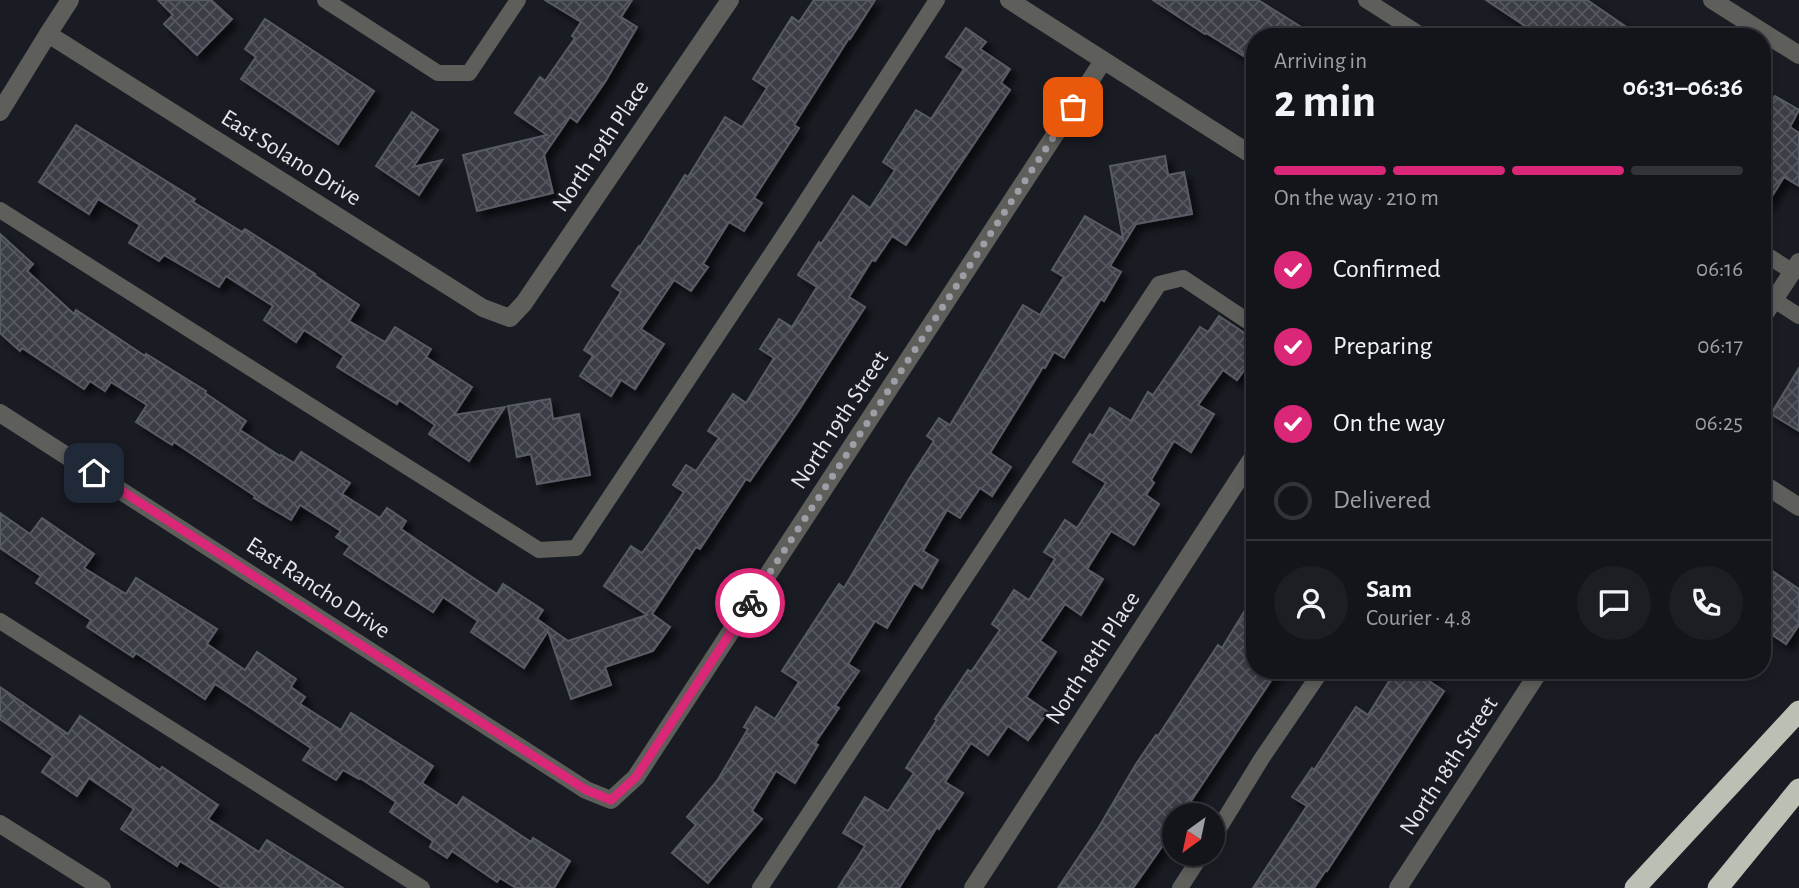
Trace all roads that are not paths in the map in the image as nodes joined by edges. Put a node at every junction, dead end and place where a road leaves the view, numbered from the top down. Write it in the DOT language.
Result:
graph roads {
  1 [pos="71,0"];
  2 [pos="325,0"];
  3 [pos="518,0"];
  4 [pos="730,0"];
  5 [pos="937,0"];
  6 [pos="1367,0"];
  7 [pos="1712,0"];
  8 [pos="1014,1"];
  9 [pos="1410,28"];
  10 [pos="1756,28"];
  11 [pos="48,34"];
  12 [pos="1771,37"];
  13 [pos="1799,55"];
  14 [pos="1103,61"];
  15 [pos="3,102"];
  16 [pos="1246,152"];
  17 [pos="0,210"];
  18 [pos="1771,256"];
  19 [pos="1796,267"];
  20 [pos="1774,300"];
  21 [pos="1771,304"];
  22 [pos="1799,316"];
  23 [pos="510,318"];
  24 [pos="1246,320"];
  25 [pos="0,412"];
  26 [pos="1246,468"];
  27 [pos="1771,489"];
  28 [pos="1799,507"];
  29 [pos="0,621"];
  30 [pos="1316,679"];
  31 [pos="1534,679"];
  32 [pos="1799,711"];
  33 [pos="1799,789"];
  34 [pos="611,800"];
  35 [pos="1225,818"];
  36 [pos="0,824"];
  37 [pos="1194,866"];
  38 [pos="102,888"];
  39 [pos="422,888"];
  40 [pos="760,888"];
  41 [pos="973,888"];
  42 [pos="1180,888"];
  43 [pos="1398,888"];
  44 [pos="1635,888"];
  45 [pos="1717,888"];
  1 -- 11 [label="street"];
  2 -- 3 [label="lane"];
  4 -- 23 [label="street, North 19th Place"];
  5 -- 17 [label="lane"];
  6 -- 9 [label="lane"];
  7 -- 10 [label="street"];
  8 -- 14 [label="street"];
  11 -- 15 [label="street"];
  11 -- 23 [label="street, East Solano Drive"];
  12 -- 13 [label="street"];
  14 -- 16 [label="street"];
  14 -- 34 [label="street, North 19th Street"];
  18 -- 19 [label="lane"];
  19 -- 20 [label="street"];
  20 -- 21 [label="street"];
  20 -- 22 [label="lane"];
  24 -- 40 [label="lane"];
  25 -- 34 [label="street, East Rancho Drive"];
  26 -- 41 [label="street, North 18th Place"];
  27 -- 28 [label="street"];
  29 -- 39 [label="lane"];
  30 -- 35 [label="lane"];
  31 -- 43 [label="street, North 18th Street"];
  32 -- 44 [label="highway"];
  33 -- 45 [label="highway"];
  36 -- 38 [label="street"];
  37 -- 42 [label="lane"];
}
